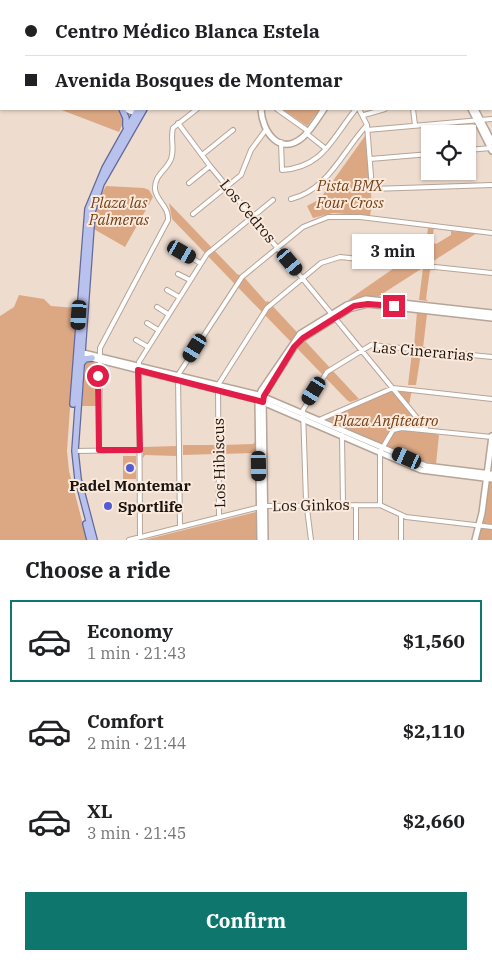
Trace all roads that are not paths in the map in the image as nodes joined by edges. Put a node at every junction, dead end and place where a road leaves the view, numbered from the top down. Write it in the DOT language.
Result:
graph roads {
  1 [pos="123,110"];
  2 [pos="196,110"];
  3 [pos="261,110"];
  4 [pos="278,110"];
  5 [pos="323,110"];
  6 [pos="357,110"];
  7 [pos="359,110"];
  8 [pos="382,110"];
  9 [pos="413,110"];
  10 [pos="471,110"];
  11 [pos="475,110"];
  12 [pos="139,111"];
  13 [pos="364,115"];
  14 [pos="478,119"];
  15 [pos="492,119"];
  16 [pos="178,123"];
  17 [pos="415,125"];
  18 [pos="126,128"];
  19 [pos="367,128"];
  20 [pos="233,130"];
  21 [pos="265,131"];
  22 [pos="307,132"];
  23 [pos="178,134"];
  24 [pos="281,142"];
  25 [pos="492,142"];
  26 [pos="326,149"];
  27 [pos="491,149"];
  28 [pos="476,150"];
  29 [pos="202,155"];
  30 [pos="421,155"];
  31 [pos="370,159"];
  32 [pos="210,166"];
  33 [pos="188,183"];
  34 [pos="492,185"];
  35 [pos="227,186"];
  36 [pos="273,200"];
  37 [pos="291,200"];
  38 [pos="192,214"];
  39 [pos="252,216"];
  40 [pos="492,233"];
  41 [pos="277,247"];
  42 [pos="182,252"];
  43 [pos="200,263"];
  44 [pos="492,272"];
  45 [pos="178,274"];
  46 [pos="302,277"];
  47 [pos="190,280"];
  48 [pos="167,290"];
  49 [pos="179,298"];
  50 [pos="157,307"];
  51 [pos="492,313"];
  52 [pos="168,314"];
  53 [pos="334,315"];
  54 [pos="492,318"];
  55 [pos="147,323"];
  56 [pos="158,330"];
  57 [pos="136,340"];
  58 [pos="148,347"];
  59 [pos="361,349"];
  60 [pos="80,353"];
  61 [pos="492,357"];
  62 [pos="96,358"];
  63 [pos="80,365"];
  64 [pos="138,367"];
  65 [pos="178,377"];
  66 [pos="218,387"];
  67 [pos="393,388"];
  68 [pos="261,398"];
  69 [pos="492,399"];
  70 [pos="303,416"];
  71 [pos="319,420"];
  72 [pos="427,430"];
  73 [pos="343,433"];
  74 [pos="492,437"];
  75 [pos="99,450"];
  76 [pos="140,450"];
  77 [pos="381,450"];
  78 [pos="75,451"];
  79 [pos="490,477"];
  80 [pos="343,505"];
  81 [pos="356,505"];
  82 [pos="380,505"];
  83 [pos="262,506"];
  84 [pos="306,506"];
  85 [pos="219,516"];
  86 [pos="401,516"];
  87 [pos="479,525"];
  88 [pos="180,526"];
  89 [pos="492,527"];
  90 [pos="140,537"];
  91 [pos="90,540"];
  92 [pos="94,540"];
  93 [pos="130,540"];
  94 [pos="260,540"];
  95 [pos="265,540"];
  96 [pos="311,540"];
  97 [pos="356,540"];
  98 [pos="401,540"];
  99 [pos="476,540"];
  1 -- 18 [label="main road"];
  2 -- 16 [label="street"];
  3 -- 21 [label="street"];
  4 -- 22 [label="street"];
  5 -- 22 [label="street"];
  6 -- 26 [label="street"];
  7 -- 13 [label="street"];
  8 -- 13 [label="street"];
  9 -- 17 [label="street"];
  10 -- 14 [label="street"];
  11 -- 14 [label="street"];
  12 -- 18 [label="main road"];
  12 -- 60 [label="main road"];
  13 -- 19 [label="street"];
  14 -- 15 [label="street"];
  14 -- 17 [label="street"];
  14 -- 25 [label="street"];
  14 -- 27 [label="street"];
  16 -- 23 [label="street, Los Cedros"];
  16 -- 23 [label="street"];
  17 -- 19 [label="street"];
  18 -- 60 [label="main road"];
  19 -- 31 [label="street"];
  19 -- 37 [label="street"];
  20 -- 29 [label="street"];
  21 -- 24 [label="street"];
  21 -- 35 [label="street"];
  22 -- 24 [label="street"];
  22 -- 26 [label="street"];
  23 -- 29 [label="street, Los Cedros"];
  23 -- 62 [label="street"];
  24 -- 26 [label="street"];
  27 -- 28 [label="street"];
  29 -- 32 [label="street, Los Cedros"];
  30 -- 31 [label="street"];
  31 -- 34 [label="street"];
  32 -- 33 [label="street"];
  32 -- 35 [label="street, Los Cedros"];
  35 -- 38 [label="street"];
  35 -- 39 [label="street, Los Cedros"];
  36 -- 39 [label="street"];
  39 -- 41 [label="street, Los Cedros"];
  39 -- 43 [label="street"];
  40 -- 41 [label="street"];
  41 -- 46 [label="street, Los Cedros"];
  41 -- 65 [label="street"];
  42 -- 43 [label="street"];
  43 -- 47 [label="street"];
  44 -- 46 [label="street"];
  45 -- 47 [label="street"];
  46 -- 53 [label="street, Los Cedros"];
  46 -- 66 [label="street"];
  47 -- 49 [label="street"];
  48 -- 49 [label="street"];
  49 -- 52 [label="street"];
  50 -- 52 [label="street"];
  51 -- 53 [label="street"];
  52 -- 56 [label="street"];
  53 -- 54 [label="street"];
  53 -- 59 [label="street, Los Cedros"];
  53 -- 68 [label="street"];
  55 -- 56 [label="street"];
  56 -- 58 [label="street"];
  57 -- 58 [label="street"];
  58 -- 64 [label="street"];
  59 -- 61 [label="street, Las Cinerarias"];
  59 -- 67 [label="street, Los Cedros"];
  59 -- 70 [label="street, Las Cinerarias"];
  60 -- 62 [label="street"];
  60 -- 63 [label="main road"];
  60 -- 91 [label="main road"];
  62 -- 63 [label="main road"];
  62 -- 64 [label="street"];
  62 -- 75 [label="street"];
  63 -- 78 [label="main road"];
  64 -- 65 [label="street"];
  64 -- 76 [label="street"];
  65 -- 66 [label="street"];
  65 -- 88 [label="street"];
  66 -- 68 [label="street"];
  66 -- 85 [label="street, Los Hibiscus"];
  67 -- 69 [label="street"];
  67 -- 71 [label="street"];
  67 -- 72 [label="street, Los Cedros"];
  68 -- 70 [label="street"];
  68 -- 83 [label="street"];
  70 -- 71 [label="street"];
  70 -- 73 [label="street"];
  70 -- 84 [label="street, Las Cinerarias"];
  71 -- 73 [label="street"];
  72 -- 74 [label="street"];
  72 -- 77 [label="street"];
  73 -- 77 [label="street"];
  73 -- 80 [label="street"];
  74 -- 79 [label="street"];
  75 -- 76 [label="street"];
  75 -- 78 [label="street"];
  76 -- 90 [label="street"];
  77 -- 79 [label="street"];
  77 -- 82 [label="street"];
  78 -- 92 [label="main road"];
  79 -- 87 [label="street"];
  80 -- 81 [label="street, Los Ginkos"];
  80 -- 84 [label="street, Los Ginkos"];
  81 -- 82 [label="street, Los Ginkos"];
  81 -- 97 [label="street"];
  82 -- 86 [label="street, Los Ginkos"];
  83 -- 84 [label="street, Los Ginkos"];
  83 -- 85 [label="street, Los Ginkos"];
  83 -- 94 [label="street"];
  83 -- 95 [label="street"];
  84 -- 96 [label="street, Las Cinerarias"];
  85 -- 88 [label="street, Los Ginkos"];
  86 -- 87 [label="street, Los Ginkos"];
  86 -- 98 [label="street"];
  87 -- 89 [label="street, Los Ginkos"];
  87 -- 99 [label="street"];
  88 -- 90 [label="street, Los Ginkos"];
  90 -- 93 [label="street, Los Ginkos"];
}
